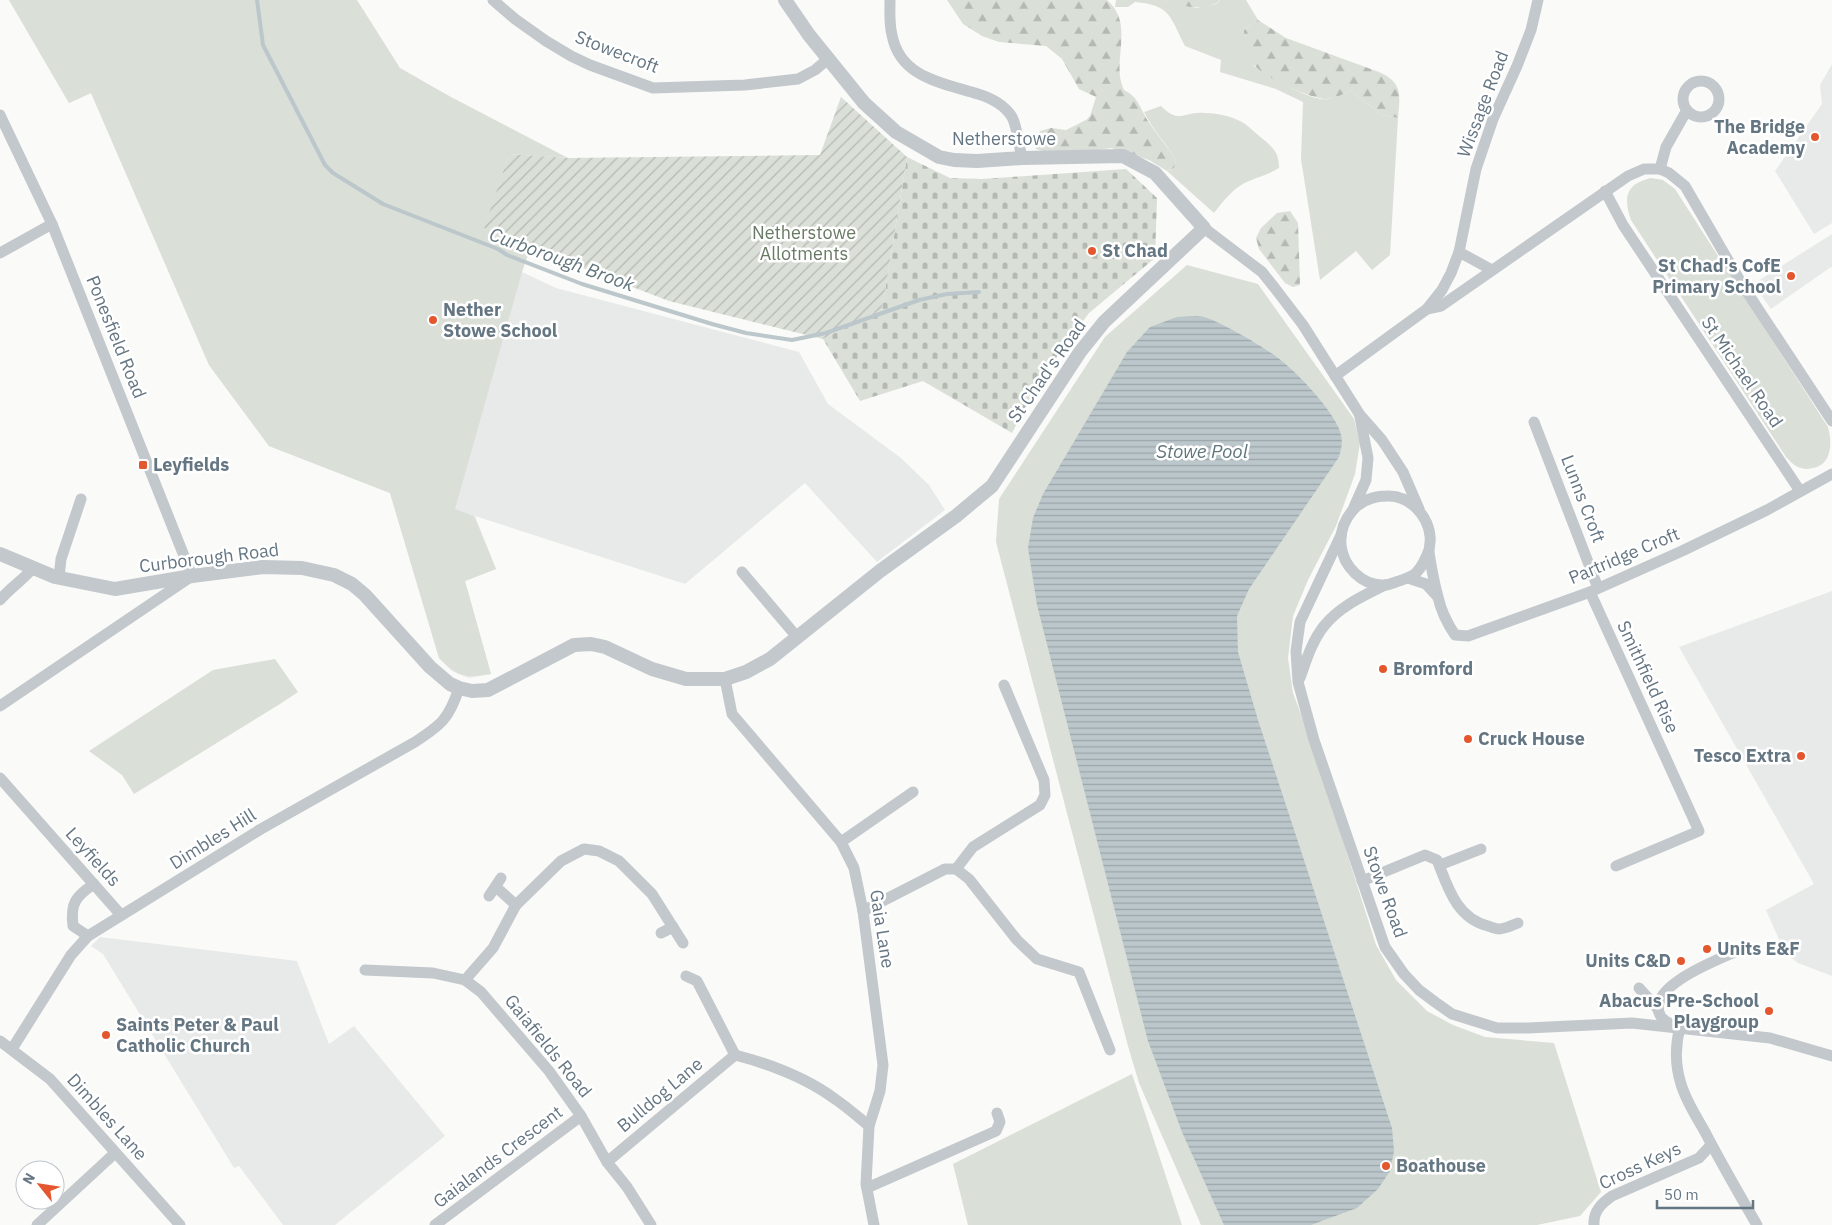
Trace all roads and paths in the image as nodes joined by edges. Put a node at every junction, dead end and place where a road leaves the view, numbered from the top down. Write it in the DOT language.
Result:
graph roads {
  1 [pos="493,0"];
  2 [pos="785,0"];
  3 [pos="890,0"];
  4 [pos="1538,0"];
  5 [pos="828,59"];
  6 [pos="1687,110"];
  7 [pos="0,115"];
  8 [pos="1022,158"];
  9 [pos="1660,169"];
  10 [pos="1605,190"];
  11 [pos="52,224"];
  12 [pos="1204,228"];
  13 [pos="1459,252"];
  14 [pos="0,253"];
  15 [pos="1492,270"];
  16 [pos="1427,309"];
  17 [pos="1336,376"];
  18 [pos="1360,415"];
  19 [pos="1534,422"];
  20 [pos="1832,422"];
  21 [pos="1832,474"];
  22 [pos="1800,491"];
  23 [pos="81,499"];
  24 [pos="1353,509"];
  25 [pos="1421,512"];
  26 [pos="1341,535"];
  27 [pos="1429,550"];
  28 [pos="0,554"];
  29 [pos="33,568"];
  30 [pos="742,572"];
  31 [pos="192,576"];
  32 [pos="59,578"];
  33 [pos="1408,578"];
  34 [pos="1385,585"];
  35 [pos="1594,590"];
  36 [pos="1438,597"];
  37 [pos="0,600"];
  38 [pos="797,637"];
  39 [pos="725,679"];
  40 [pos="1298,682"];
  41 [pos="1004,685"];
  42 [pos="459,688"];
  43 [pos="0,706"];
  44 [pos="0,778"];
  45 [pos="913,792"];
  46 [pos="841,842"];
  47 [pos="1481,850"];
  48 [pos="1440,865"];
  49 [pos="1616,866"];
  50 [pos="956,869"];
  51 [pos="1362,881"];
  52 [pos="94,884"];
  53 [pos="495,887"];
  54 [pos="516,905"];
  55 [pos="864,911"];
  56 [pos="121,915"];
  57 [pos="1518,923"];
  58 [pos="672,927"];
  59 [pos="661,933"];
  60 [pos="88,936"];
  61 [pos="683,943"];
  62 [pos="1735,952"];
  63 [pos="365,970"];
  64 [pos="694,977"];
  65 [pos="465,980"];
  66 [pos="1639,988"];
  67 [pos="1658,1009"];
  68 [pos="1677,1027"];
  69 [pos="0,1041"];
  70 [pos="12,1049"];
  71 [pos="1110,1050"];
  72 [pos="735,1055"];
  73 [pos="1832,1056"];
  74 [pos="997,1113"];
  75 [pos="581,1116"];
  76 [pos="869,1126"];
  77 [pos="1711,1145"];
  78 [pos="116,1153"];
  79 [pos="608,1162"];
  80 [pos="867,1188"];
  81 [pos="37,1225"];
  82 [pos="180,1225"];
  83 [pos="436,1225"];
  84 [pos="651,1225"];
  85 [pos="874,1225"];
  86 [pos="1594,1225"];
  87 [pos="1757,1225"];
  1 -- 5 [label="street, Stowecroft"];
  2 -- 5 [label="street, Netherstowe"];
  3 -- 8 [label="street"];
  4 -- 13 [label="street, Wissage Road"];
  5 -- 8 [label="street, Netherstowe"];
  6 -- 9 [label="street"];
  7 -- 11 [label="street, Ponesfield Road"];
  8 -- 12 [label="street, Netherstowe"];
  9 -- 10 [label="street"];
  9 -- 20 [label="street"];
  10 -- 15 [label="street"];
  10 -- 22 [label="street, St Michael Road"];
  11 -- 14 [label="street"];
  11 -- 31 [label="street, Ponesfield Road"];
  12 -- 17 [label="street"];
  12 -- 38 [label="street, St Chad's Road"];
  13 -- 15 [label="street"];
  13 -- 16 [label="street, Wissage Road"];
  15 -- 16 [label="street"];
  16 -- 17 [label="street"];
  17 -- 18 [label="street"];
  18 -- 24 [label="street"];
  18 -- 25 [label="street"];
  19 -- 35 [label="street, Lunns Croft"];
  21 -- 22 [label="street"];
  22 -- 35 [label="street, Partridge Croft"];
  23 -- 32 [label="street"];
  24 -- 25 [label="street"];
  24 -- 26 [label="street"];
  25 -- 27 [label="street"];
  26 -- 34 [label="street"];
  26 -- 40 [label="street, Stowe Road"];
  27 -- 33 [label="street"];
  27 -- 36 [label="street"];
  28 -- 29 [label="street, Curborough Road"];
  29 -- 32 [label="street, Curborough Road"];
  29 -- 37 [label="street"];
  30 -- 38 [label="street"];
  31 -- 32 [label="street, Curborough Road"];
  31 -- 42 [label="street, Curborough Road"];
  31 -- 43 [label="street"];
  33 -- 34 [label="street"];
  33 -- 36 [label="street"];
  34 -- 40 [label="street"];
  35 -- 36 [label="street, Partridge Croft"];
  35 -- 49 [label="street, Smithfield Rise"];
  38 -- 39 [label="street, St Chad's Road"];
  39 -- 42 [label="street, Curborough Road"];
  39 -- 46 [label="street, Gaia Lane"];
  40 -- 51 [label="street, Stowe Road"];
  41 -- 50 [label="street"];
  42 -- 56 [label="street, Dimbles Hill"];
  44 -- 52 [label="street, Leyfields"];
  45 -- 46 [label="street"];
  46 -- 55 [label="street, Gaia Lane"];
  47 -- 48 [label="street"];
  48 -- 51 [label="street"];
  48 -- 57 [label="street"];
  50 -- 55 [label="street"];
  50 -- 71 [label="street"];
  51 -- 68 [label="street, Stowe Road"];
  52 -- 56 [label="street, Leyfields"];
  52 -- 60 [label="street"];
  53 -- 54 [label="street"];
  54 -- 58 [label="street"];
  54 -- 65 [label="street"];
  55 -- 76 [label="street, Gaia Lane"];
  56 -- 60 [label="street, Dimbles Hill"];
  58 -- 59 [label="street"];
  58 -- 61 [label="street"];
  60 -- 70 [label="street, Dimbles Hill"];
  62 -- 67 [label="street"];
  63 -- 65 [label="street, Gaiafields Road"];
  64 -- 72 [label="street"];
  65 -- 75 [label="street, Gaiafields Road"];
  66 -- 67 [label="street"];
  67 -- 68 [label="street"];
  68 -- 73 [label="street, Stowe Road"];
  68 -- 77 [label="street"];
  69 -- 70 [label="street, Dimbles Lane"];
  70 -- 78 [label="street, Dimbles Lane"];
  72 -- 76 [label="street"];
  72 -- 79 [label="street, Bulldog Lane"];
  74 -- 80 [label="street"];
  75 -- 79 [label="street, Gaiafields Road"];
  75 -- 83 [label="street, Gaialands Crescent"];
  76 -- 80 [label="street, Gaia Lane"];
  77 -- 86 [label="street, Cross Keys"];
  77 -- 87 [label="street"];
  78 -- 81 [label="street"];
  78 -- 82 [label="street, Dimbles Lane"];
  79 -- 84 [label="street, Gaiafields Road"];
  80 -- 85 [label="street, Gaia Lane"];
}
